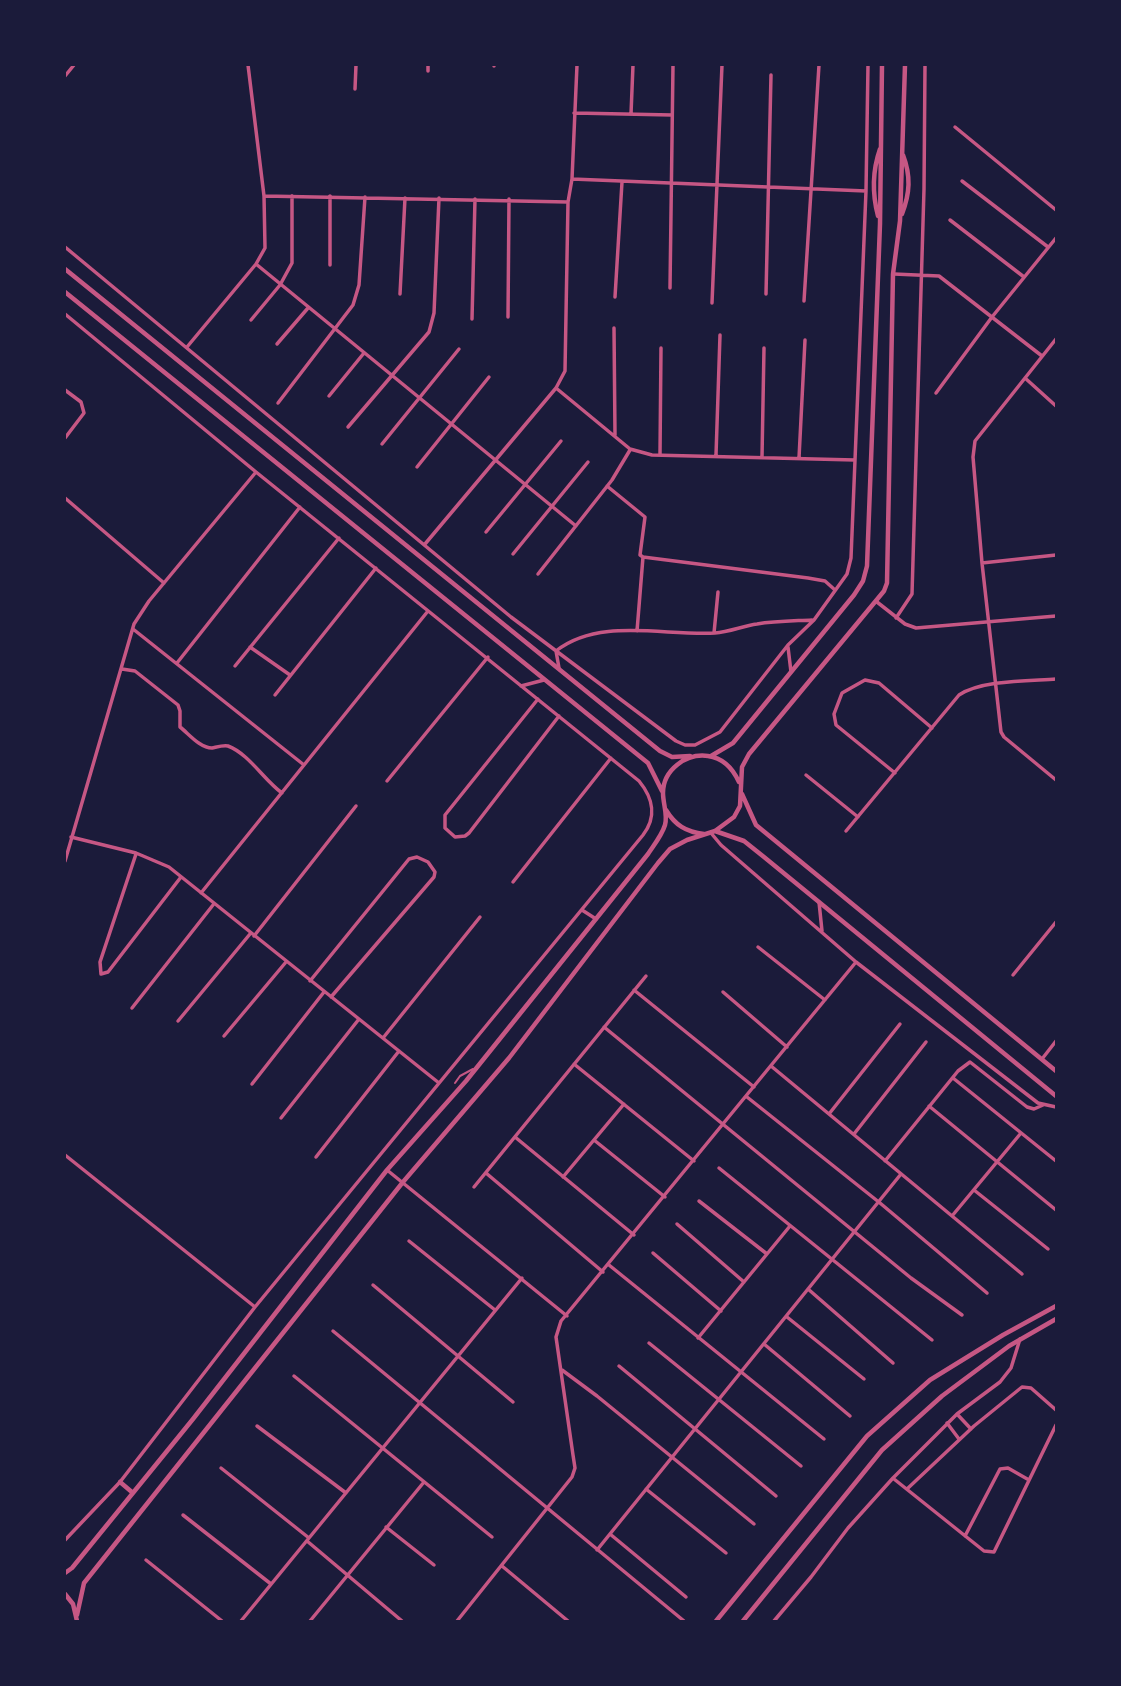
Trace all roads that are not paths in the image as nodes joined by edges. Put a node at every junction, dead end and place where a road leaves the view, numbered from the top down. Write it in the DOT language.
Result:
graph roads {
  1 [pos="74,65"];
  2 [pos="248,65"];
  3 [pos="356,65"];
  4 [pos="428,65"];
  5 [pos="577,65"];
  6 [pos="633,65"];
  7 [pos="673,65"];
  8 [pos="722,65"];
  9 [pos="819,65"];
  10 [pos="867,65"];
  11 [pos="882,65"];
  12 [pos="905,65"];
  13 [pos="925,65"];
  14 [pos="428,71"];
  15 [pos="771,75"];
  16 [pos="65,76"];
  17 [pos="355,89"];
  18 [pos="574,113"];
  19 [pos="631,114"];
  20 [pos="672,115"];
  21 [pos="955,127"];
  22 [pos="572,178"];
  23 [pos="962,181"];
  24 [pos="622,182"];
  25 [pos="671,184"];
  26 [pos="718,186"];
  27 [pos="768,188"];
  28 [pos="813,189"];
  29 [pos="866,191"];
  30 [pos="264,196"];
  31 [pos="292,196"];
  32 [pos="330,196"];
  33 [pos="365,197"];
  34 [pos="405,198"];
  35 [pos="439,198"];
  36 [pos="475,198"];
  37 [pos="509,199"];
  38 [pos="568,202"];
  39 [pos="1056,209"];
  40 [pos="950,220"];
  41 [pos="1056,238"];
  42 [pos="65,247"];
  43 [pos="1048,247"];
  44 [pos="256,264"];
  45 [pos="330,265"];
  46 [pos="65,269"];
  47 [pos="893,274"];
  48 [pos="921,274"];
  49 [pos="1024,277"];
  50 [pos="280,285"];
  51 [pos="670,288"];
  52 [pos="65,292"];
  53 [pos="400,294"];
  54 [pos="766,294"];
  55 [pos="615,297"];
  56 [pos="804,302"];
  57 [pos="712,303"];
  58 [pos="308,307"];
  59 [pos="65,314"];
  60 [pos="508,317"];
  61 [pos="992,317"];
  62 [pos="472,319"];
  63 [pos="251,320"];
  64 [pos="614,328"];
  65 [pos="336,330"];
  66 [pos="720,335"];
  67 [pos="1056,339"];
  68 [pos="805,340"];
  69 [pos="277,344"];
  70 [pos="187,347"];
  71 [pos="661,348"];
  72 [pos="764,348"];
  73 [pos="459,349"];
  74 [pos="364,353"];
  75 [pos="1042,356"];
  76 [pos="392,376"];
  77 [pos="489,377"];
  78 [pos="1025,378"];
  79 [pos="556,388"];
  80 [pos="65,390"];
  81 [pos="936,393"];
  82 [pos="329,396"];
  83 [pos="420,398"];
  84 [pos="278,403"];
  85 [pos="1056,406"];
  86 [pos="452,423"];
  87 [pos="348,427"];
  88 [pos="615,436"];
  89 [pos="65,438"];
  90 [pos="561,441"];
  91 [pos="382,444"];
  92 [pos="631,449"];
  93 [pos="660,455"];
  94 [pos="716,456"];
  95 [pos="762,457"];
  96 [pos="799,458"];
  97 [pos="494,459"];
  98 [pos="855,460"];
  99 [pos="588,462"];
  100 [pos="417,467"];
  101 [pos="256,472"];
  102 [pos="526,484"];
  103 [pos="607,486"];
  104 [pos="65,498"];
  105 [pos="552,506"];
  106 [pos="300,507"];
  107 [pos="576,526"];
  108 [pos="486,532"];
  109 [pos="339,538"];
  110 [pos="425,544"];
  111 [pos="513,554"];
  112 [pos="1056,555"];
  113 [pos="643,557"];
  114 [pos="982,563"];
  115 [pos="376,568"];
  116 [pos="538,574"];
  117 [pos="164,583"];
  118 [pos="835,590"];
  119 [pos="718,592"];
  120 [pos="877,602"];
  121 [pos="428,611"];
  122 [pos="1056,615"];
  123 [pos="896,618"];
  124 [pos="814,620"];
  125 [pos="988,620"];
  126 [pos="133,629"];
  127 [pos="637,631"];
  128 [pos="713,633"];
  129 [pos="788,645"];
  130 [pos="250,647"];
  131 [pos="556,651"];
  132 [pos="488,657"];
  133 [pos="177,663"];
  134 [pos="235,666"];
  135 [pos="121,669"];
  136 [pos="559,670"];
  137 [pos="791,672"];
  138 [pos="290,675"];
  139 [pos="1056,679"];
  140 [pos="544,680"];
  141 [pos="997,684"];
  142 [pos="521,686"];
  143 [pos="275,695"];
  144 [pos="538,699"];
  145 [pos="559,716"];
  146 [pos="932,728"];
  147 [pos="696,756"];
  148 [pos="710,756"];
  149 [pos="611,758"];
  150 [pos="304,765"];
  151 [pos="894,773"];
  152 [pos="806,775"];
  153 [pos="1056,780"];
  154 [pos="387,781"];
  155 [pos="740,785"];
  156 [pos="663,792"];
  157 [pos="282,793"];
  158 [pos="741,793"];
  159 [pos="356,806"];
  160 [pos="666,810"];
  161 [pos="858,817"];
  162 [pos="846,831"];
  163 [pos="710,833"];
  164 [pos="71,837"];
  165 [pos="136,853"];
  166 [pos="65,861"];
  167 [pos="181,877"];
  168 [pos="513,882"];
  169 [pos="201,894"];
  170 [pos="820,902"];
  171 [pos="213,905"];
  172 [pos="582,910"];
  173 [pos="480,917"];
  174 [pos="596,919"];
  175 [pos="1056,922"];
  176 [pos="822,931"];
  177 [pos="252,935"];
  178 [pos="758,947"];
  179 [pos="286,962"];
  180 [pos="856,962"];
  181 [pos="1013,975"];
  182 [pos="646,976"];
  183 [pos="310,981"];
  184 [pos="635,990"];
  185 [pos="324,992"];
  186 [pos="723,992"];
  187 [pos="331,997"];
  188 [pos="825,1000"];
  189 [pos="132,1007"];
  190 [pos="359,1020"];
  191 [pos="178,1021"];
  192 [pos="900,1024"];
  193 [pos="604,1027"];
  194 [pos="224,1036"];
  195 [pos="382,1038"];
  196 [pos="1056,1041"];
  197 [pos="926,1042"];
  198 [pos="787,1047"];
  199 [pos="398,1051"];
  200 [pos="1042,1059"];
  201 [pos="575,1064"];
  202 [pos="478,1066"];
  203 [pos="771,1066"];
  204 [pos="1056,1070"];
  205 [pos="953,1078"];
  206 [pos="439,1083"];
  207 [pos="455,1083"];
  208 [pos="252,1084"];
  209 [pos="754,1087"];
  210 [pos="1056,1096"];
  211 [pos="747,1097"];
  212 [pos="624,1104"];
  213 [pos="1043,1105"];
  214 [pos="929,1106"];
  215 [pos="1056,1107"];
  216 [pos="829,1114"];
  217 [pos="281,1118"];
  218 [pos="723,1125"];
  219 [pos="1021,1133"];
  220 [pos="854,1135"];
  221 [pos="515,1137"];
  222 [pos="594,1140"];
  223 [pos="65,1155"];
  224 [pos="316,1157"];
  225 [pos="694,1161"];
  226 [pos="885,1161"];
  227 [pos="997,1161"];
  228 [pos="1056,1161"];
  229 [pos="719,1168"];
  230 [pos="387,1170"];
  231 [pos="486,1173"];
  232 [pos="901,1174"];
  233 [pos="563,1177"];
  234 [pos="403,1182"];
  235 [pos="474,1187"];
  236 [pos="974,1190"];
  237 [pos="665,1197"];
  238 [pos="699,1201"];
  239 [pos="880,1203"];
  240 [pos="1056,1210"];
  241 [pos="952,1216"];
  242 [pos="677,1224"];
  243 [pos="790,1226"];
  244 [pos="854,1232"];
  245 [pos="634,1235"];
  246 [pos="409,1241"];
  247 [pos="1048,1249"];
  248 [pos="653,1254"];
  249 [pos="767,1254"];
  250 [pos="831,1260"];
  251 [pos="609,1265"];
  252 [pos="603,1272"];
  253 [pos="1022,1274"];
  254 [pos="522,1278"];
  255 [pos="744,1282"];
  256 [pos="373,1285"];
  257 [pos="808,1289"];
  258 [pos="987,1293"];
  259 [pos="1056,1306"];
  260 [pos="255,1307"];
  261 [pos="495,1310"];
  262 [pos="721,1311"];
  263 [pos="962,1315"];
  264 [pos="567,1316"];
  265 [pos="786,1316"];
  266 [pos="1056,1320"];
  267 [pos="332,1331"];
  268 [pos="698,1338"];
  269 [pos="1020,1339"];
  270 [pos="932,1340"];
  271 [pos="649,1343"];
  272 [pos="764,1344"];
  273 [pos="459,1355"];
  274 [pos="893,1363"];
  275 [pos="619,1366"];
  276 [pos="562,1370"];
  277 [pos="741,1372"];
  278 [pos="293,1376"];
  279 [pos="864,1380"];
  280 [pos="718,1401"];
  281 [pos="421,1402"];
  282 [pos="513,1402"];
  283 [pos="1056,1410"];
  284 [pos="957,1413"];
  285 [pos="850,1416"];
  286 [pos="947,1423"];
  287 [pos="1056,1425"];
  288 [pos="257,1426"];
  289 [pos="694,1429"];
  290 [pos="971,1429"];
  291 [pos="824,1439"];
  292 [pos="959,1439"];
  293 [pos="383,1447"];
  294 [pos="672,1457"];
  295 [pos="801,1466"];
  296 [pos="221,1468"];
  297 [pos="893,1478"];
  298 [pos="1029,1480"];
  299 [pos="424,1481"];
  300 [pos="120,1482"];
  301 [pos="646,1489"];
  302 [pos="907,1489"];
  303 [pos="133,1493"];
  304 [pos="346,1493"];
  305 [pos="776,1496"];
  306 [pos="548,1510"];
  307 [pos="183,1515"];
  308 [pos="754,1524"];
  309 [pos="386,1527"];
  310 [pos="610,1534"];
  311 [pos="965,1536"];
  312 [pos="492,1537"];
  313 [pos="65,1540"];
  314 [pos="308,1540"];
  315 [pos="597,1550"];
  316 [pos="726,1553"];
  317 [pos="146,1560"];
  318 [pos="434,1565"];
  319 [pos="502,1566"];
  320 [pos="65,1573"];
  321 [pos="347,1575"];
  322 [pos="271,1584"];
  323 [pos="65,1594"];
  324 [pos="686,1597"];
  325 [pos="77,1618"];
  326 [pos="395,1619"];
  327 [pos="222,1621"];
  328 [pos="241,1621"];
  329 [pos="310,1621"];
  330 [pos="402,1621"];
  331 [pos="457,1621"];
  332 [pos="568,1621"];
  333 [pos="684,1621"];
  334 [pos="716,1621"];
  335 [pos="743,1621"];
  336 [pos="774,1621"];
  1 -- 16 [label="street"];
  2 -- 30 [label="street"];
  3 -- 17 [label="street"];
  4 -- 14 [label="street"];
  5 -- 18 [label="street"];
  6 -- 19 [label="street"];
  7 -- 20 [label="street"];
  8 -- 26 [label="street"];
  9 -- 28 [label="street"];
  10 -- 29 [label="street"];
  11 -- 137 [label="street"];
  12 -- 47 [label="street"];
  13 -- 48 [label="street"];
  15 -- 27 [label="street"];
  18 -- 19 [label="street"];
  18 -- 22 [label="street"];
  19 -- 20 [label="street"];
  20 -- 25 [label="street"];
  21 -- 39 [label="street"];
  22 -- 24 [label="street"];
  22 -- 38 [label="street"];
  23 -- 43 [label="street"];
  24 -- 25 [label="street"];
  24 -- 55 [label="street"];
  25 -- 26 [label="street"];
  25 -- 51 [label="street"];
  26 -- 27 [label="street"];
  26 -- 57 [label="street"];
  27 -- 28 [label="street"];
  27 -- 54 [label="street"];
  28 -- 29 [label="street"];
  28 -- 56 [label="street"];
  29 -- 98 [label="street"];
  30 -- 31 [label="street"];
  30 -- 44 [label="street"];
  31 -- 32 [label="street"];
  31 -- 50 [label="street"];
  32 -- 33 [label="street"];
  32 -- 45 [label="street"];
  33 -- 34 [label="street"];
  33 -- 65 [label="street"];
  34 -- 35 [label="street"];
  34 -- 53 [label="street"];
  35 -- 36 [label="street"];
  35 -- 76 [label="street"];
  36 -- 37 [label="street"];
  36 -- 62 [label="street"];
  37 -- 38 [label="street"];
  37 -- 60 [label="street"];
  38 -- 79 [label="street"];
  40 -- 49 [label="street"];
  41 -- 43 [label="street"];
  42 -- 70 [label="street"];
  43 -- 49 [label="street"];
  44 -- 50 [label="street"];
  44 -- 70 [label="street"];
  46 -- 136 [label="street"];
  47 -- 48 [label="street"];
  47 -- 120 [label="street"];
  48 -- 61 [label="street"];
  48 -- 123 [label="street"];
  49 -- 61 [label="street"];
  50 -- 58 [label="street"];
  50 -- 63 [label="street"];
  52 -- 140 [label="street"];
  58 -- 65 [label="street"];
  58 -- 69 [label="street"];
  59 -- 101 [label="street"];
  61 -- 75 [label="street"];
  61 -- 81 [label="street"];
  64 -- 88 [label="street"];
  65 -- 74 [label="street"];
  65 -- 84 [label="street"];
  66 -- 94 [label="street"];
  67 -- 75 [label="street"];
  68 -- 96 [label="street"];
  70 -- 110 [label="street"];
  71 -- 93 [label="street"];
  72 -- 95 [label="street"];
  73 -- 83 [label="street"];
  74 -- 76 [label="street"];
  74 -- 82 [label="street"];
  75 -- 78 [label="street"];
  76 -- 83 [label="street"];
  76 -- 87 [label="street"];
  77 -- 86 [label="street"];
  78 -- 85 [label="street"];
  78 -- 114 [label="street"];
  79 -- 88 [label="street"];
  79 -- 97 [label="street"];
  80 -- 89 [label="street"];
  83 -- 86 [label="street"];
  83 -- 91 [label="street"];
  86 -- 97 [label="street"];
  86 -- 100 [label="street"];
  88 -- 92 [label="street"];
  90 -- 102 [label="street"];
  92 -- 93 [label="street"];
  92 -- 103 [label="street"];
  93 -- 94 [label="street"];
  94 -- 95 [label="street"];
  95 -- 96 [label="street"];
  96 -- 98 [label="street"];
  97 -- 102 [label="street"];
  97 -- 110 [label="street"];
  98 -- 118 [label="street"];
  99 -- 105 [label="street"];
  101 -- 106 [label="street"];
  101 -- 117 [label="street"];
  102 -- 105 [label="street"];
  102 -- 108 [label="street"];
  103 -- 107 [label="street"];
  103 -- 113 [label="street"];
  104 -- 117 [label="street"];
  105 -- 107 [label="street"];
  105 -- 111 [label="street"];
  106 -- 109 [label="street"];
  106 -- 133 [label="street"];
  107 -- 116 [label="street"];
  109 -- 115 [label="street"];
  109 -- 130 [label="street"];
  110 -- 131 [label="street"];
  112 -- 114 [label="street"];
  113 -- 118 [label="street"];
  113 -- 127 [label="street"];
  114 -- 125 [label="street"];
  115 -- 121 [label="street"];
  115 -- 138 [label="street"];
  117 -- 126 [label="street"];
  118 -- 124 [label="street"];
  119 -- 128 [label="street"];
  120 -- 123 [label="street"];
  120 -- 155 [label="street"];
  121 -- 132 [label="street"];
  121 -- 150 [label="street"];
  122 -- 125 [label="street"];
  123 -- 125 [label="street"];
  124 -- 128 [label="street"];
  124 -- 129 [label="street"];
  125 -- 141 [label="street"];
  126 -- 133 [label="street"];
  126 -- 135 [label="street"];
  127 -- 128 [label="street"];
  127 -- 131 [label="street"];
  129 -- 131 [label="street"];
  129 -- 137 [label="street"];
  130 -- 134 [label="street"];
  130 -- 138 [label="street"];
  131 -- 136 [label="street"];
  132 -- 142 [label="street"];
  132 -- 154 [label="street"];
  133 -- 150 [label="street"];
  135 -- 157 [label="street"];
  135 -- 164 [label="street"];
  136 -- 147 [label="street"];
  137 -- 148 [label="street"];
  138 -- 143 [label="street"];
  139 -- 141 [label="street"];
  140 -- 142 [label="street"];
  140 -- 156 [label="street"];
  141 -- 146 [label="street"];
  141 -- 153 [label="street"];
  142 -- 144 [label="street"];
  144 -- 145 [label="street"];
  144 -- 145 [label="street"];
  145 -- 149 [label="street"];
  146 -- 151 [label="street"];
  146 -- 151 [label="street"];
  147 -- 148 [label="street"];
  147 -- 156 [label="street"];
  148 -- 155 [label="street"];
  149 -- 168 [label="street"];
  149 -- 172 [label="street"];
  150 -- 157 [label="street"];
  151 -- 161 [label="street"];
  152 -- 161 [label="street"];
  155 -- 158 [label="street"];
  156 -- 160 [label="street"];
  157 -- 169 [label="street"];
  158 -- 163 [label="street"];
  158 -- 200 [label="street"];
  159 -- 177 [label="street"];
  160 -- 163 [label="street"];
  160 -- 174 [label="street"];
  161 -- 162 [label="street"];
  163 -- 170 [label="street"];
  163 -- 176 [label="street"];
  163 -- 234 [label="street"];
  164 -- 165 [label="street"];
  164 -- 166 [label="street"];
  165 -- 167 [label="street"];
  165 -- 167 [label="street"];
  167 -- 169 [label="street"];
  169 -- 171 [label="street"];
  170 -- 176 [label="street"];
  170 -- 210 [label="street"];
  171 -- 177 [label="street"];
  171 -- 189 [label="street"];
  172 -- 174 [label="street"];
  172 -- 206 [label="street"];
  173 -- 195 [label="street"];
  174 -- 202 [label="street"];
  175 -- 181 [label="street"];
  176 -- 180 [label="street"];
  177 -- 179 [label="street"];
  177 -- 191 [label="street"];
  178 -- 188 [label="street"];
  179 -- 183 [label="street"];
  179 -- 194 [label="street"];
  180 -- 188 [label="street"];
  180 -- 213 [label="street"];
  182 -- 184 [label="street"];
  183 -- 185 [label="street"];
  183 -- 187 [label="street"];
  184 -- 193 [label="street"];
  184 -- 209 [label="street"];
  185 -- 187 [label="street"];
  185 -- 208 [label="street"];
  186 -- 198 [label="street"];
  187 -- 190 [label="street"];
  188 -- 198 [label="street"];
  190 -- 195 [label="street"];
  190 -- 217 [label="street"];
  192 -- 216 [label="street"];
  193 -- 201 [label="street"];
  193 -- 218 [label="street"];
  195 -- 199 [label="street"];
  196 -- 200 [label="street"];
  197 -- 220 [label="street"];
  198 -- 203 [label="street"];
  199 -- 206 [label="street"];
  199 -- 224 [label="street"];
  200 -- 204 [label="street"];
  201 -- 212 [label="street"];
  201 -- 221 [label="street"];
  202 -- 207 [label="lane"];
  202 -- 230 [label="street"];
  203 -- 209 [label="street"];
  203 -- 216 [label="street"];
  205 -- 213 [label="street"];
  205 -- 214 [label="street"];
  205 -- 219 [label="street"];
  206 -- 260 [label="street"];
  209 -- 211 [label="street"];
  211 -- 218 [label="street"];
  211 -- 239 [label="street"];
  212 -- 222 [label="street"];
  212 -- 225 [label="street"];
  213 -- 215 [label="street"];
  214 -- 226 [label="street"];
  214 -- 227 [label="street"];
  216 -- 220 [label="street"];
  218 -- 225 [label="street"];
  218 -- 244 [label="street"];
  219 -- 227 [label="street"];
  219 -- 228 [label="street"];
  220 -- 226 [label="street"];
  221 -- 231 [label="street"];
  221 -- 233 [label="street"];
  222 -- 233 [label="street"];
  222 -- 237 [label="street"];
  223 -- 260 [label="street"];
  225 -- 237 [label="street"];
  226 -- 232 [label="street"];
  227 -- 236 [label="street"];
  227 -- 240 [label="street"];
  229 -- 243 [label="street"];
  230 -- 234 [label="street"];
  230 -- 303 [label="street"];
  231 -- 235 [label="street"];
  231 -- 252 [label="street"];
  232 -- 239 [label="street"];
  232 -- 241 [label="street"];
  233 -- 245 [label="street"];
  234 -- 254 [label="street"];
  234 -- 325 [label="street"];
  236 -- 241 [label="street"];
  236 -- 247 [label="street"];
  237 -- 245 [label="street"];
  238 -- 249 [label="street"];
  239 -- 244 [label="street"];
  239 -- 258 [label="street"];
  241 -- 253 [label="street"];
  242 -- 255 [label="street"];
  243 -- 249 [label="street"];
  243 -- 250 [label="street"];
  244 -- 250 [label="street"];
  244 -- 263 [label="street"];
  245 -- 251 [label="street"];
  246 -- 261 [label="street"];
  248 -- 262 [label="street"];
  249 -- 255 [label="street"];
  250 -- 257 [label="street"];
  250 -- 270 [label="street"];
  251 -- 252 [label="street"];
  251 -- 268 [label="street"];
  252 -- 264 [label="street"];
  254 -- 261 [label="street"];
  254 -- 264 [label="street"];
  255 -- 262 [label="street"];
  256 -- 273 [label="street"];
  257 -- 265 [label="street"];
  257 -- 274 [label="street"];
  259 -- 334 [label="street"];
  260 -- 300 [label="street"];
  261 -- 273 [label="street"];
  262 -- 268 [label="street"];
  264 -- 276 [label="street"];
  265 -- 272 [label="street"];
  265 -- 279 [label="street"];
  266 -- 269 [label="street"];
  267 -- 281 [label="street"];
  268 -- 277 [label="street"];
  269 -- 284 [label="street"];
  269 -- 335 [label="street"];
  271 -- 280 [label="street"];
  272 -- 277 [label="street"];
  272 -- 285 [label="street"];
  273 -- 281 [label="street"];
  273 -- 282 [label="street"];
  275 -- 289 [label="street"];
  276 -- 294 [label="street"];
  276 -- 306 [label="street"];
  277 -- 280 [label="street"];
  277 -- 291 [label="street"];
  278 -- 293 [label="street"];
  280 -- 289 [label="street"];
  280 -- 295 [label="street"];
  281 -- 293 [label="street"];
  281 -- 306 [label="street"];
  283 -- 290 [label="street"];
  284 -- 286 [label="street"];
  284 -- 290 [label="street"];
  286 -- 292 [label="street"];
  286 -- 297 [label="street"];
  287 -- 298 [label="street"];
  288 -- 304 [label="street"];
  289 -- 294 [label="street"];
  289 -- 305 [label="street"];
  290 -- 292 [label="street"];
  292 -- 302 [label="street"];
  293 -- 299 [label="street"];
  293 -- 304 [label="street"];
  294 -- 301 [label="street"];
  294 -- 308 [label="street"];
  296 -- 314 [label="street"];
  297 -- 302 [label="street"];
  297 -- 336 [label="street"];
  298 -- 311 [label="street"];
  298 -- 311 [label="street"];
  299 -- 309 [label="street"];
  299 -- 312 [label="street"];
  300 -- 303 [label="street"];
  300 -- 313 [label="street"];
  301 -- 310 [label="street"];
  301 -- 316 [label="street"];
  302 -- 311 [label="street"];
  303 -- 320 [label="street"];
  304 -- 314 [label="street"];
  306 -- 315 [label="street"];
  306 -- 319 [label="street"];
  307 -- 322 [label="street"];
  309 -- 318 [label="street"];
  309 -- 321 [label="street"];
  310 -- 315 [label="street"];
  310 -- 324 [label="street"];
  314 -- 321 [label="street"];
  314 -- 322 [label="street"];
  315 -- 333 [label="street"];
  317 -- 327 [label="street"];
  319 -- 331 [label="street"];
  319 -- 332 [label="street"];
  321 -- 326 [label="street"];
  321 -- 329 [label="street"];
  322 -- 328 [label="street"];
  323 -- 325 [label="street"];
  326 -- 330 [label="street"];
}
